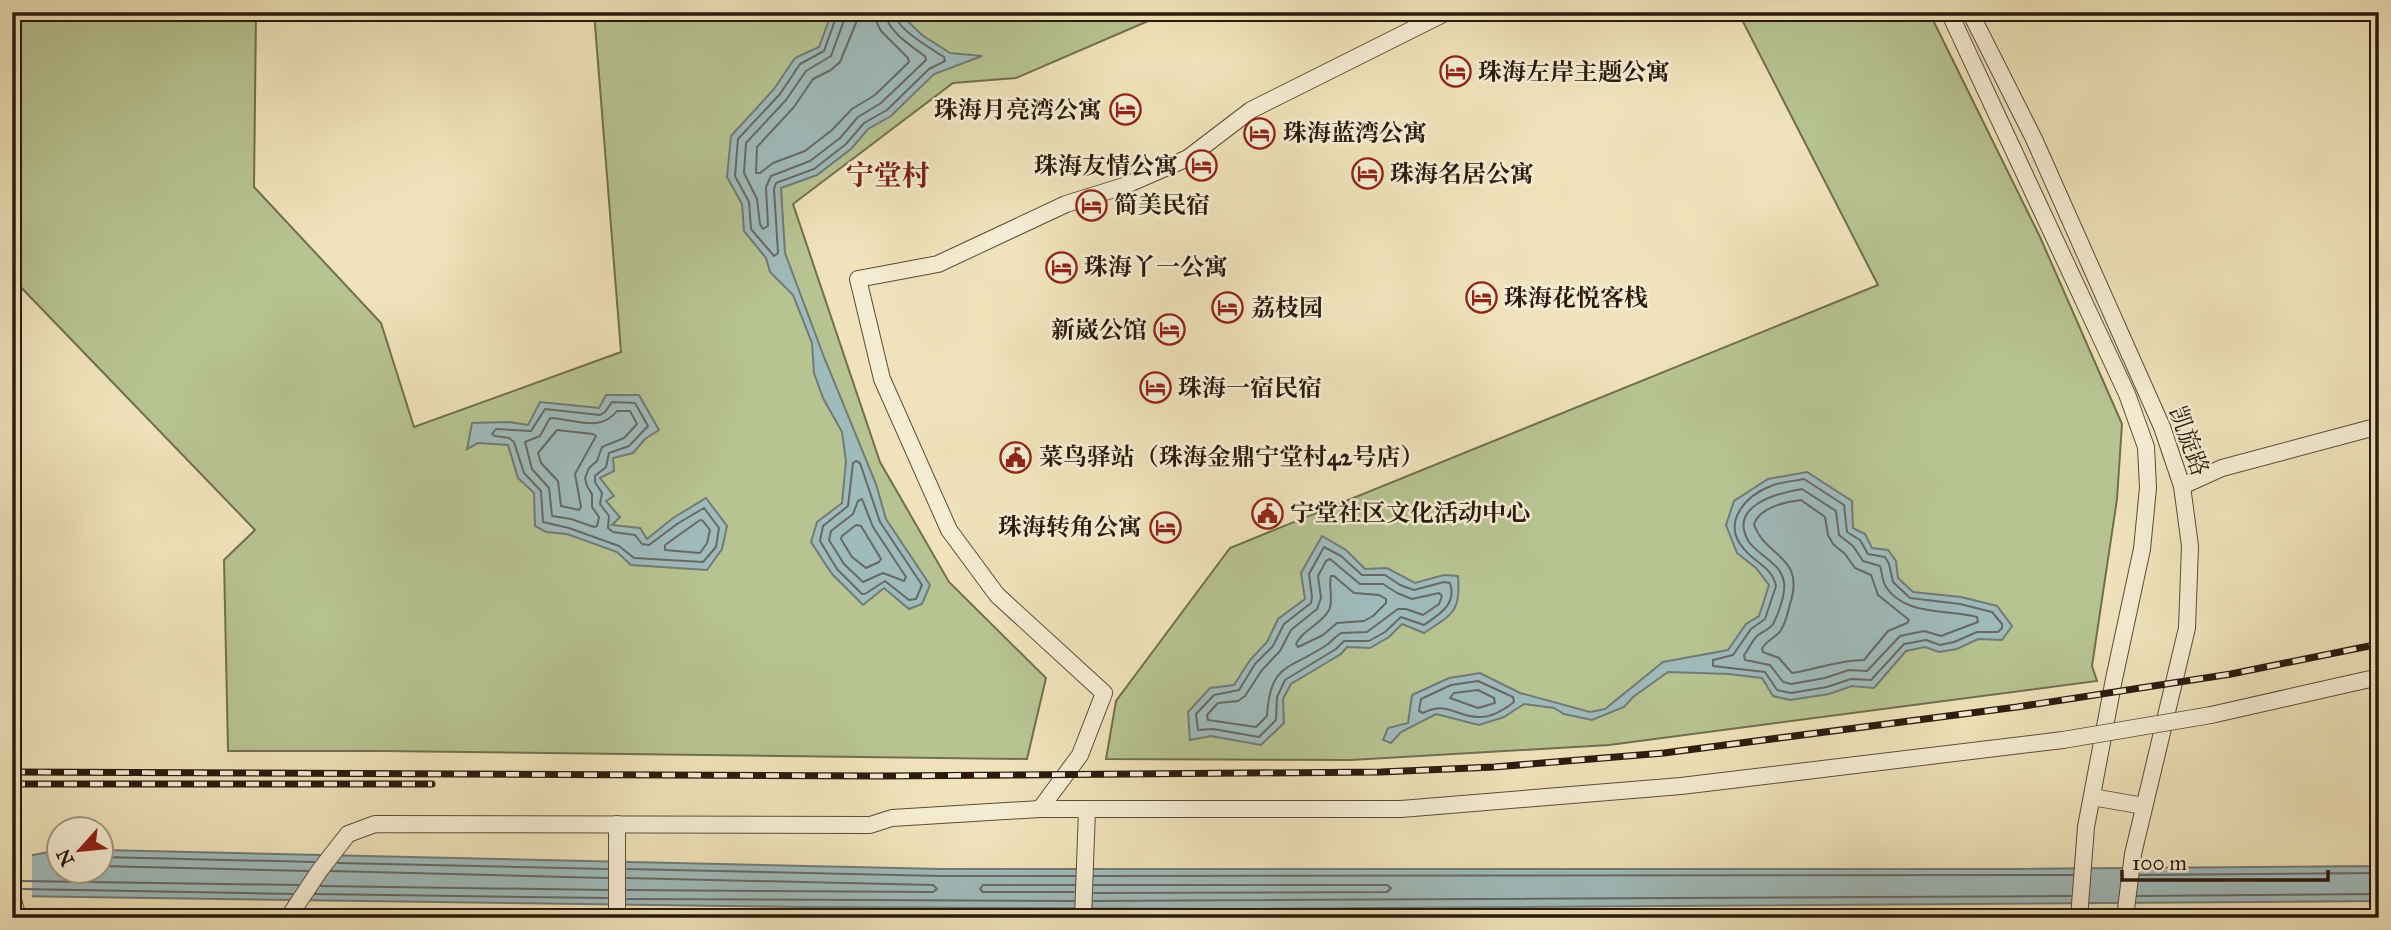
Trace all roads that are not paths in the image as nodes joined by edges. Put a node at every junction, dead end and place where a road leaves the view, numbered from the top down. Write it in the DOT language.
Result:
graph roads {
  1 [pos="1447,12"];
  2 [pos="1949,12"];
  3 [pos="1970,12"];
  4 [pos="2379,426"];
  5 [pos="2182,486"];
  6 [pos="2379,677"];
  7 [pos="12,714"];
  8 [pos="12,737"];
  9 [pos="2092,797"];
  10 [pos="12,802"];
  11 [pos="2144,806"];
  12 [pos="1040,809"];
  13 [pos="1087,810"];
  14 [pos="617,824"];
  15 [pos="13,900"];
  16 [pos="291,913"];
  17 [pos="2127,913"];
  18 [pos="616,914"];
  19 [pos="2079,915"];
  20 [pos="1083,917"];
  21 [pos="18,918"];
  1 -- 12 [label="street"];
  2 -- 9 [label="street, 凯旋路"];
  3 -- 5 [label="street, 凯旋路"];
  4 -- 5 [label="street"];
  5 -- 11 [label="street, 凯旋路"];
  6 -- 13 [label="street, bridge"];
  7 -- 8 [label="street"];
  9 -- 11 [label="street"];
  9 -- 19 [label="street, 凯旋路"];
  10 -- 15 [label="street"];
  11 -- 17 [label="street, 凯旋路"];
  12 -- 13 [label="street"];
  12 -- 14 [label="street"];
  13 -- 20 [label="street"];
  14 -- 16 [label="street"];
  14 -- 18 [label="street"];
  15 -- 21 [label="street"];
}
